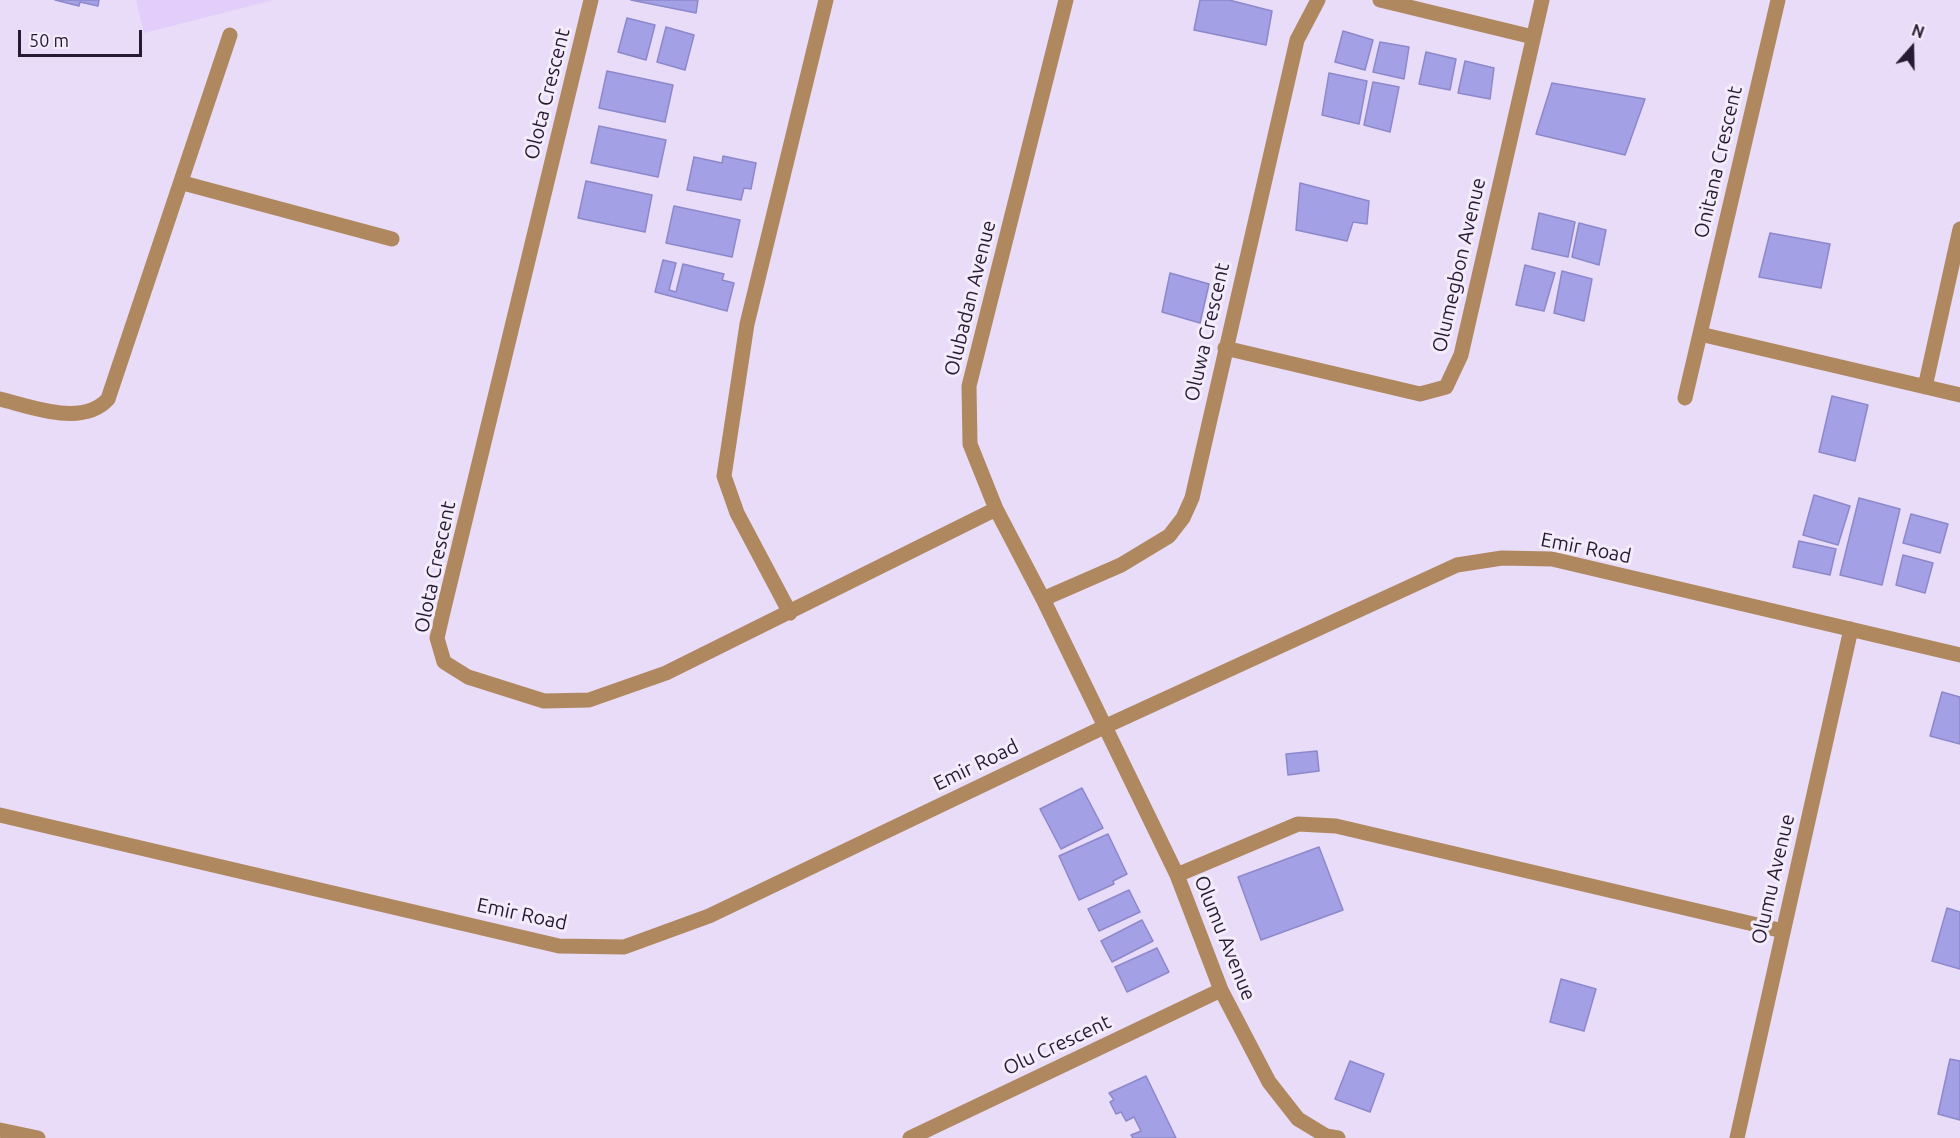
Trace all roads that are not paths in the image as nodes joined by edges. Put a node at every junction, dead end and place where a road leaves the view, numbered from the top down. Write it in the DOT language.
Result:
graph roads {
  1 [pos="591,0"];
  2 [pos="826,0"];
  3 [pos="1066,0"];
  4 [pos="1318,0"];
  5 [pos="1380,0"];
  6 [pos="1542,0"];
  7 [pos="1778,0"];
  8 [pos="230,35"];
  9 [pos="1533,37"];
  10 [pos="183,183"];
  11 [pos="1960,229"];
  12 [pos="392,239"];
  13 [pos="1700,334"];
  14 [pos="1225,348"];
  15 [pos="1925,387"];
  16 [pos="1960,395"];
  17 [pos="1685,398"];
  18 [pos="0,399"];
  19 [pos="996,509"];
  20 [pos="1043,599"];
  21 [pos="790,613"];
  22 [pos="1851,629"];
  23 [pos="1960,655"];
  24 [pos="1104,727"];
  25 [pos="0,815"];
  26 [pos="1177,875"];
  27 [pos="1783,931"];
  28 [pos="1221,990"];
  29 [pos="0,1130"];
  30 [pos="38,1138"];
  31 [pos="910,1138"];
  32 [pos="1338,1138"];
  33 [pos="1737,1138"];
  1 -- 21 [label="street, Olota Crescent"];
  2 -- 21 [label="street"];
  3 -- 19 [label="street, Olubadan Avenue"];
  4 -- 14 [label="street, Oluwa Crescent"];
  5 -- 9 [label="street"];
  6 -- 9 [label="street, Olumegbon Avenue"];
  7 -- 13 [label="street, Onitana Crescent"];
  8 -- 10 [label="street"];
  9 -- 14 [label="street, Olumegbon Avenue"];
  10 -- 12 [label="street"];
  10 -- 18 [label="street"];
  11 -- 15 [label="street"];
  13 -- 15 [label="street"];
  13 -- 17 [label="street, Onitana Crescent"];
  14 -- 20 [label="street, Oluwa Crescent"];
  15 -- 16 [label="street"];
  19 -- 20 [label="street, Olubadan Avenue"];
  19 -- 21 [label="street, Olota Crescent"];
  20 -- 24 [label="street, Olubadan Avenue"];
  22 -- 23 [label="street, Emir Road"];
  22 -- 24 [label="street, Emir Road"];
  22 -- 27 [label="street, Olumu Avenue"];
  24 -- 25 [label="street, Emir Road"];
  24 -- 26 [label="street, Olumu Avenue"];
  26 -- 27 [label="street"];
  26 -- 28 [label="street, Olumu Avenue"];
  27 -- 33 [label="street, Olumu Avenue"];
  28 -- 31 [label="street, Olu Crescent"];
  28 -- 32 [label="street, Olumu Avenue"];
  29 -- 30 [label="street"];
}
